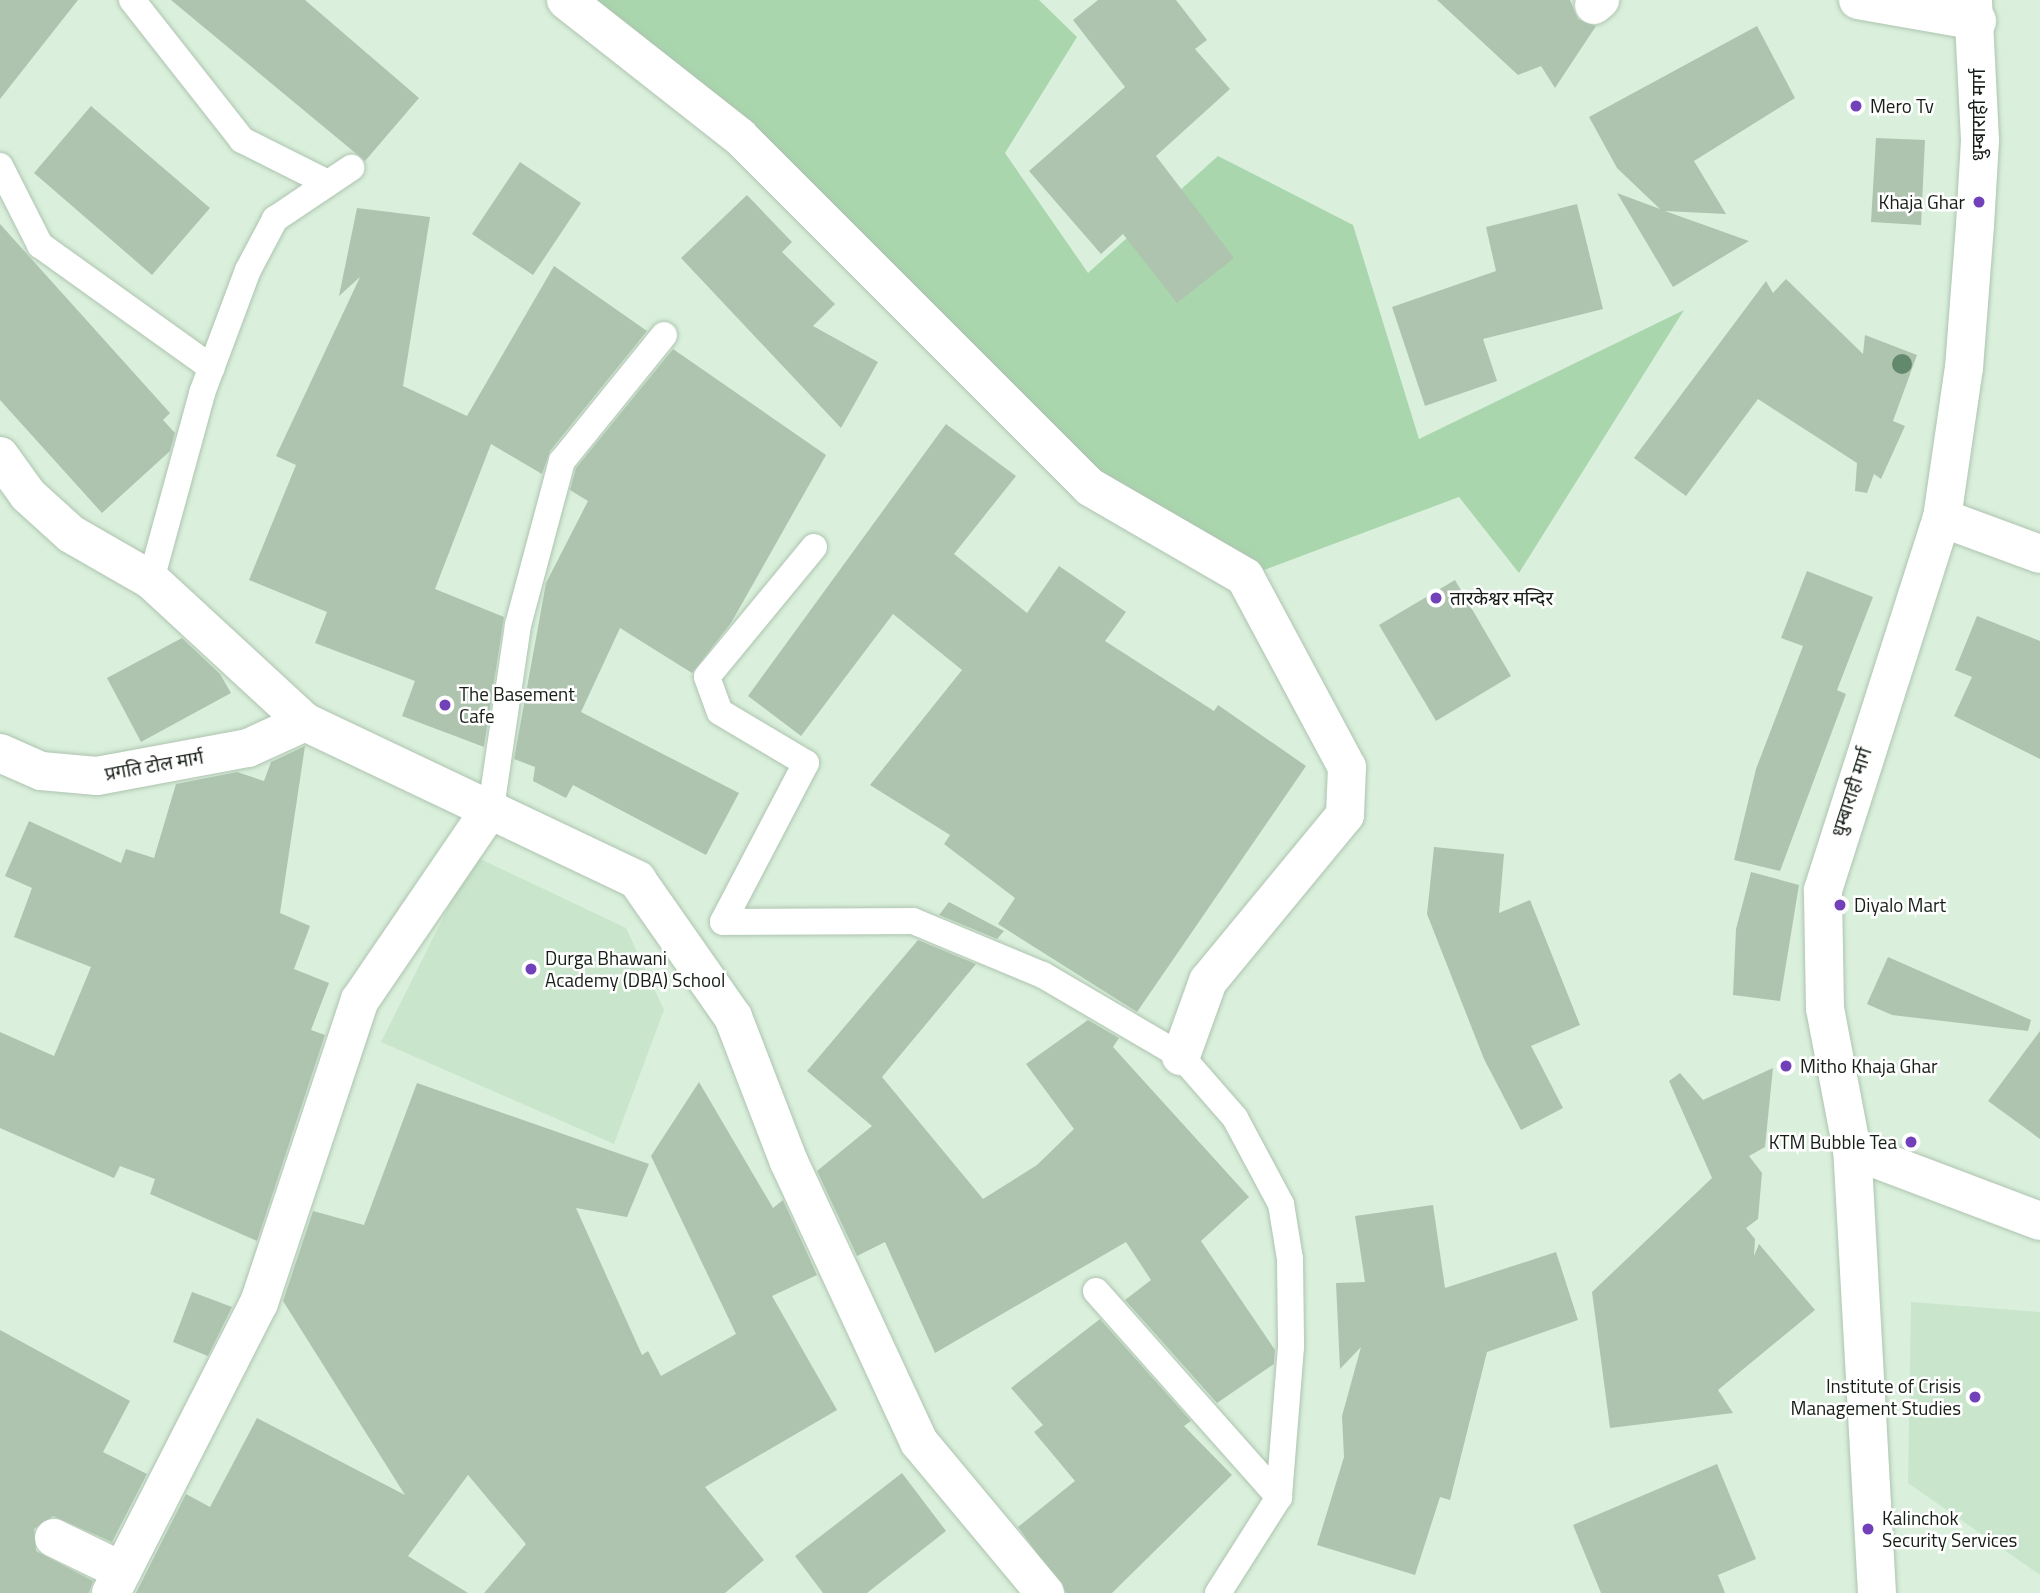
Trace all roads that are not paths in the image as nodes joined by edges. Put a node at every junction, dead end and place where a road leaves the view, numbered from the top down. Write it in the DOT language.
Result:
graph roads {
  1 [pos="132,0"];
  2 [pos="566,0"];
  3 [pos="1858,0"];
  4 [pos="1975,10"];
  5 [pos="0,166"];
  6 [pos="351,168"];
  7 [pos="328,183"];
  8 [pos="664,335"];
  9 [pos="212,369"];
  10 [pos="0,456"];
  11 [pos="1942,519"];
  12 [pos="814,547"];
  13 [pos="2040,554"];
  14 [pos="152,580"];
  15 [pos="305,722"];
  16 [pos="0,752"];
  17 [pos="491,807"];
  18 [pos="1181,1056"];
  19 [pos="1852,1150"];
  20 [pos="2040,1221"];
  21 [pos="1097,1291"];
  22 [pos="1279,1497"];
  23 [pos="54,1538"];
  24 [pos="116,1582"];
  25 [pos="1045,1593"];
  26 [pos="1218,1593"];
  27 [pos="1877,1593"];
  1 -- 7 [label="lane"];
  2 -- 18 [label="street"];
  3 -- 4 [label="street"];
  4 -- 11 [label="street, धुम्बाराही मार्ग"];
  5 -- 9 [label="lane"];
  6 -- 7 [label="lane"];
  7 -- 9 [label="lane"];
  8 -- 17 [label="lane"];
  9 -- 14 [label="lane"];
  10 -- 14 [label="street"];
  11 -- 13 [label="street"];
  11 -- 19 [label="street, धुम्बाराही मार्ग"];
  12 -- 18 [label="lane"];
  14 -- 15 [label="street"];
  15 -- 16 [label="street, प्रगति टोल मार्ग"];
  15 -- 17 [label="street"];
  17 -- 24 [label="street"];
  17 -- 25 [label="street"];
  18 -- 22 [label="lane"];
  19 -- 20 [label="street"];
  19 -- 27 [label="street, धुम्बाराही मार्ग"];
  21 -- 22 [label="lane"];
  22 -- 26 [label="lane"];
  23 -- 24 [label="street"];
}
